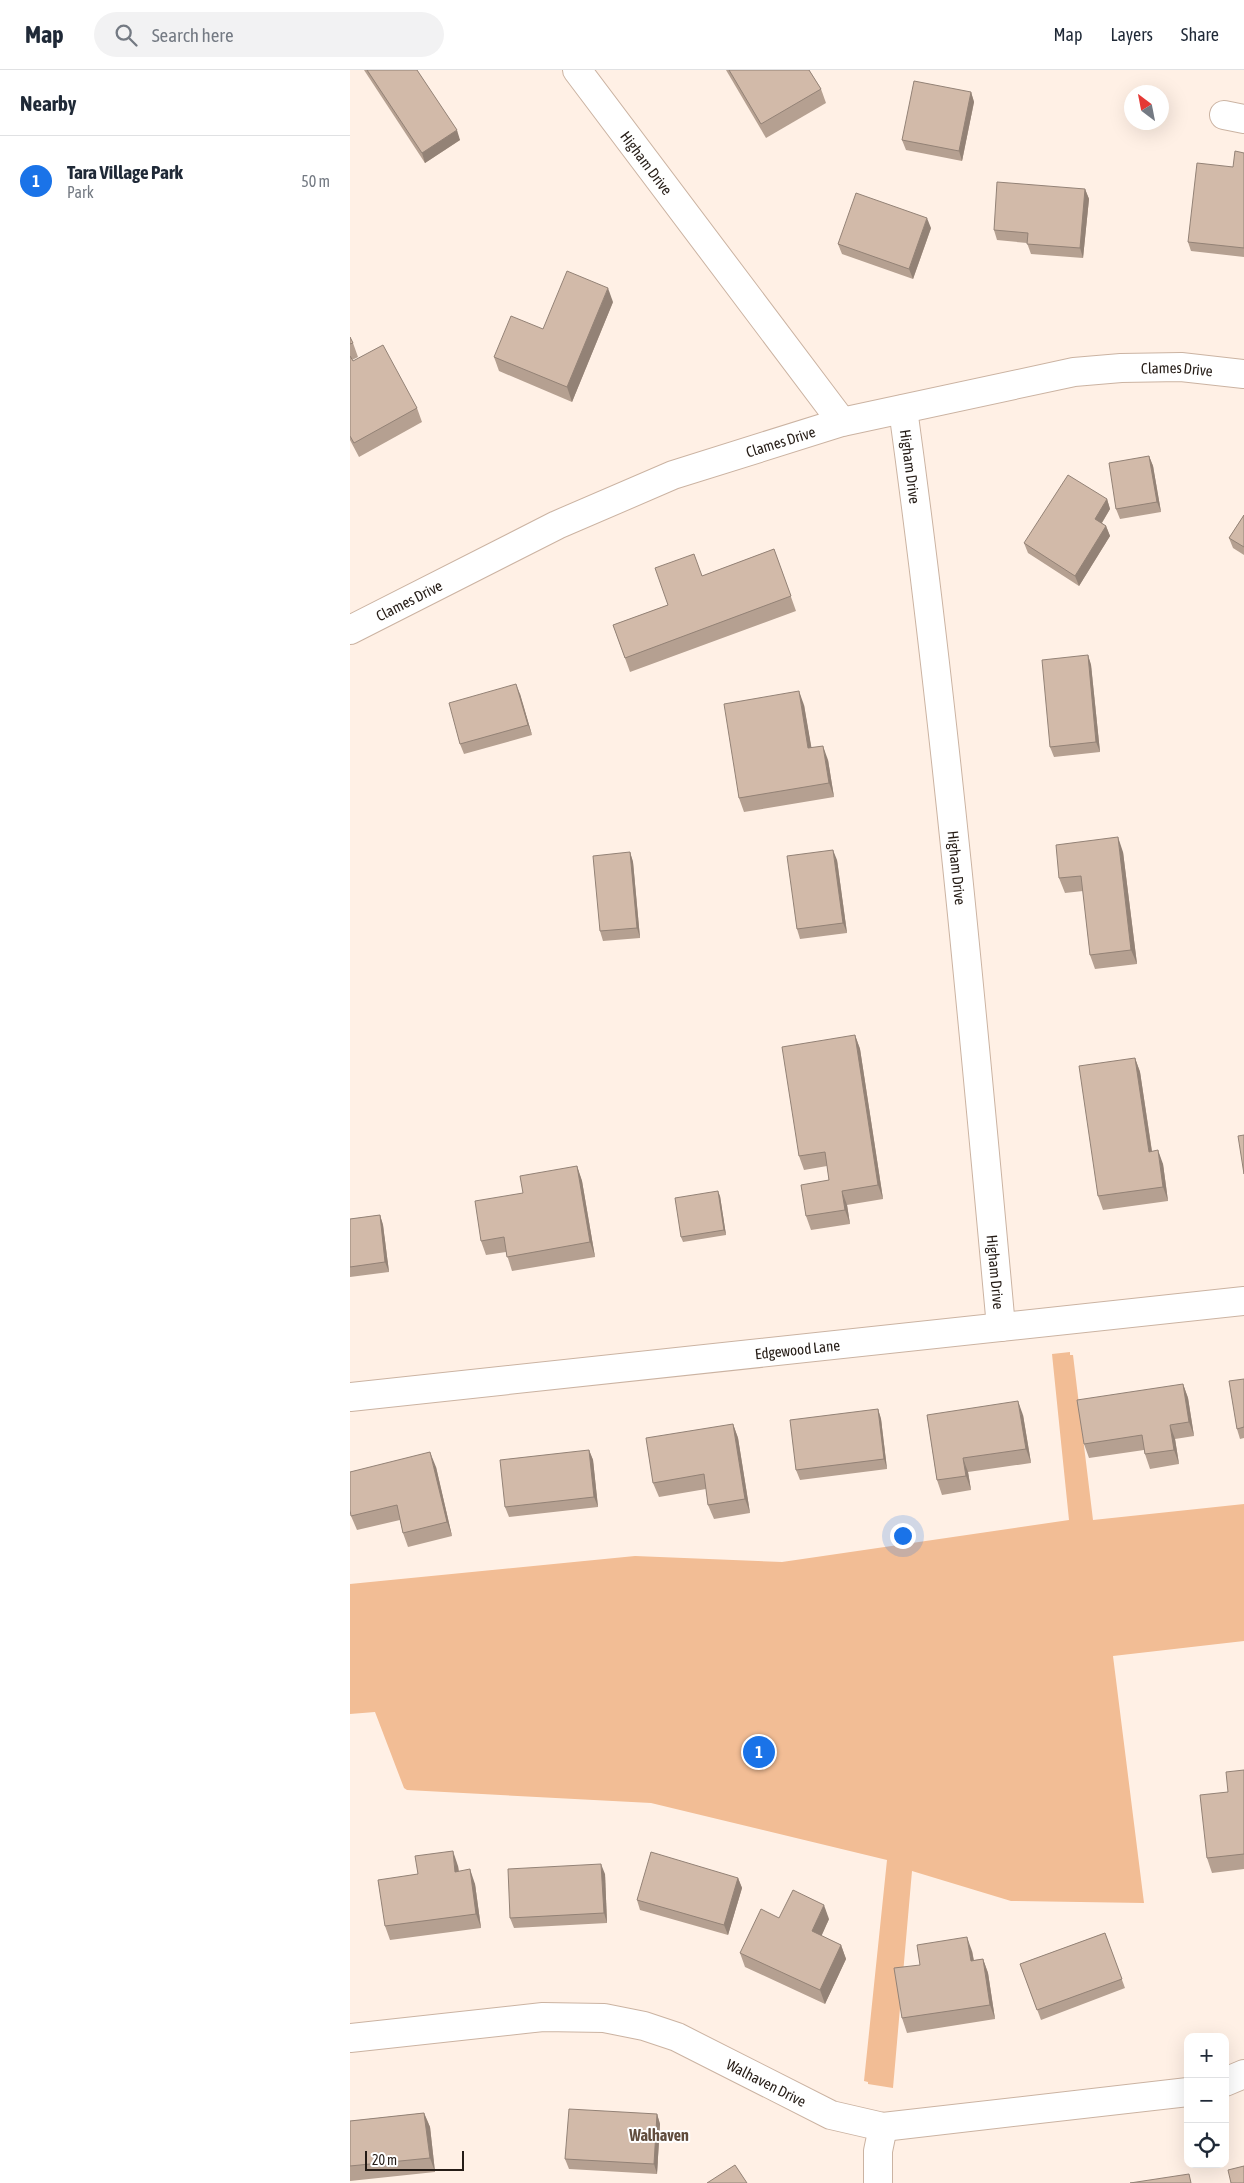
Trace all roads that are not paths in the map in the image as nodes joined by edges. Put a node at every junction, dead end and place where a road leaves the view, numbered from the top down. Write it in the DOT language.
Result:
graph roads {
  1 [pos="577,70"];
  2 [pos="1244,374"];
  3 [pos="903,409"];
  4 [pos="842,422"];
  5 [pos="350,630"];
  6 [pos="1244,1301"];
  7 [pos="1000,1328"];
  8 [pos="350,1396"];
  9 [pos="350,2038"];
  10 [pos="1244,2074"];
  11 [pos="1229,2080"];
  12 [pos="1184,2092"];
  13 [pos="883,2127"];
  14 [pos="878,2183"];
  1 -- 4 [label="street, Higham Drive"];
  2 -- 3 [label="street, Clames Drive"];
  3 -- 4 [label="street, Clames Drive"];
  3 -- 7 [label="street, Higham Drive"];
  4 -- 5 [label="street, Clames Drive"];
  6 -- 7 [label="street, Edgewood Lane"];
  7 -- 8 [label="street, Edgewood Lane"];
  9 -- 13 [label="street, Walhaven Drive"];
  10 -- 11 [label="street"];
  12 -- 13 [label="street, Walhaven Drive"];
  13 -- 14 [label="street"];
}
